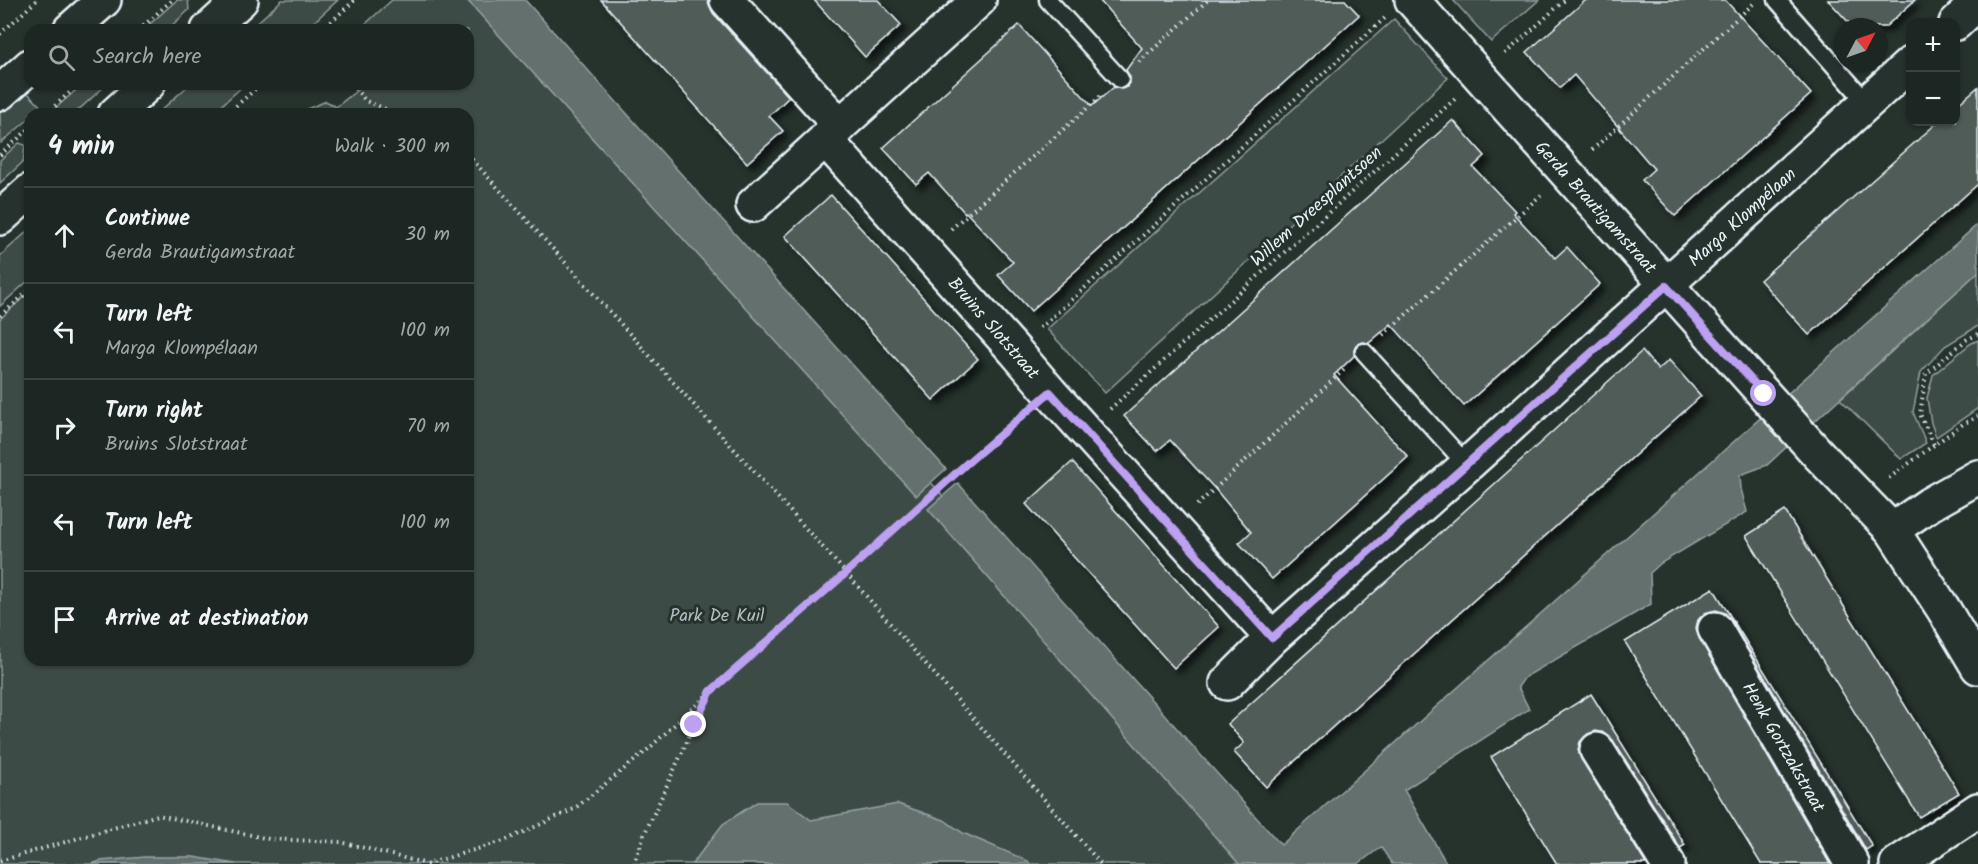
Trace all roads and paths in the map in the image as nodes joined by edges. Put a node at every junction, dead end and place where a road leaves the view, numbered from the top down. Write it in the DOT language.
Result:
graph roads {
  1 [pos="37,0"];
  2 [pos="104,0"];
  3 [pos="172,0"];
  4 [pos="241,0"];
  5 [pos="355,0"];
  6 [pos="727,0"];
  7 [pos="1048,0"];
  8 [pos="1208,0"];
  9 [pos="1565,0"];
  10 [pos="1757,0"];
  11 [pos="1777,0"];
  12 [pos="1978,2"];
  13 [pos="960,6"];
  14 [pos="1400,8"];
  15 [pos="1960,19"];
  16 [pos="77,24"];
  17 [pos="146,24"];
  18 [pos="215,24"];
  19 [pos="329,24"];
  20 [pos="0,34"];
  21 [pos="1906,68"];
  22 [pos="24,71"];
  23 [pos="1480,77"];
  24 [pos="1120,80"];
  25 [pos="72,90"];
  26 [pos="141,90"];
  27 [pos="254,90"];
  28 [pos="356,90"];
  29 [pos="0,93"];
  30 [pos="1867,103"];
  31 [pos="52,108"];
  32 [pos="122,108"];
  33 [pos="234,108"];
  34 [pos="383,108"];
  35 [pos="840,126"];
  36 [pos="24,133"];
  37 [pos="0,155"];
  38 [pos="474,162"];
  39 [pos="1566,173"];
  40 [pos="24,196"];
  41 [pos="753,205"];
  42 [pos="0,218"];
  43 [pos="925,251"];
  44 [pos="1666,286"];
  45 [pos="24,295"];
  46 [pos="0,316"];
  47 [pos="1978,334"];
  48 [pos="1015,351"];
  49 [pos="1364,352"];
  50 [pos="1050,392"];
  51 [pos="1978,416"];
  52 [pos="1085,431"];
  53 [pos="1934,445"];
  54 [pos="1467,465"];
  55 [pos="1978,477"];
  56 [pos="1862,498"];
  57 [pos="1172,527"];
  58 [pos="1892,530"];
  59 [pos="846,573"];
  60 [pos="1715,629"];
  61 [pos="1272,638"];
  62 [pos="1978,667"];
  63 [pos="1227,683"];
  64 [pos="711,691"];
  65 [pos="1597,750"];
  66 [pos="1978,810"];
  67 [pos="0,861"];
  68 [pos="428,864"];
  69 [pos="634,864"];
  70 [pos="1101,864"];
  71 [pos="1668,864"];
  72 [pos="1852,864"];
  73 [pos="1897,864"];
  1 -- 20 [label="path"];
  2 -- 16 [label="street"];
  3 -- 17 [label="path"];
  4 -- 18 [label="street"];
  5 -- 19 [label="path"];
  6 -- 35 [label="street"];
  7 -- 24 [label="lane"];
  8 -- 24 [label="path"];
  9 -- 23 [label="path, Willem Dreesplantsoen"];
  10 -- 39 [label="path"];
  11 -- 30 [label="lane"];
  12 -- 15 [label="street"];
  13 -- 35 [label="street"];
  14 -- 23 [label="street, Gerda Brautigamstraat"];
  14 -- 48 [label="path"];
  21 -- 30 [label="street, Marga Klompélaan"];
  22 -- 29 [label="street"];
  23 -- 39 [label="street, Gerda Brautigamstraat"];
  23 -- 52 [label="path, Willem Dreesplantsoen"];
  24 -- 43 [label="path"];
  25 -- 31 [label="path"];
  26 -- 32 [label="street"];
  27 -- 33 [label="path"];
  28 -- 34 [label="path"];
  30 -- 44 [label="street, Marga Klompélaan"];
  35 -- 41 [label="street"];
  35 -- 43 [label="street, Bruins Slotstraat"];
  36 -- 37 [label="path"];
  38 -- 59 [label="path"];
  39 -- 44 [label="street, Gerda Brautigamstraat"];
  39 -- 49 [label="path"];
  40 -- 42 [label="street"];
  43 -- 48 [label="street, Bruins Slotstraat"];
  44 -- 54 [label="street, Marga Klompélaan"];
  44 -- 56 [label="street, Gerda Brautigamstraat"];
  45 -- 46 [label="path"];
  47 -- 53 [label="path"];
  48 -- 50 [label="street, Bruins Slotstraat"];
  49 -- 54 [label="lane"];
  49 -- 57 [label="path"];
  50 -- 52 [label="street, Bruins Slotstraat"];
  50 -- 59 [label="path"];
  51 -- 53 [label="path"];
  52 -- 57 [label="street, Bruins Slotstraat"];
  53 -- 56 [label="path"];
  54 -- 61 [label="street, Marga Klompélaan"];
  55 -- 58 [label="street"];
  56 -- 58 [label="street, Gerda Brautigamstraat"];
  57 -- 61 [label="street, Bruins Slotstraat"];
  58 -- 62 [label="street, Gerda Brautigamstraat"];
  59 -- 64 [label="path"];
  59 -- 70 [label="path"];
  60 -- 72 [label="street, Henk Gortzakstraat"];
  61 -- 63 [label="street, Marga Klompélaan"];
  64 -- 68 [label="path"];
  64 -- 69 [label="path"];
  65 -- 71 [label="street"];
  66 -- 73 [label="street"];
  67 -- 68 [label="path"];
}
